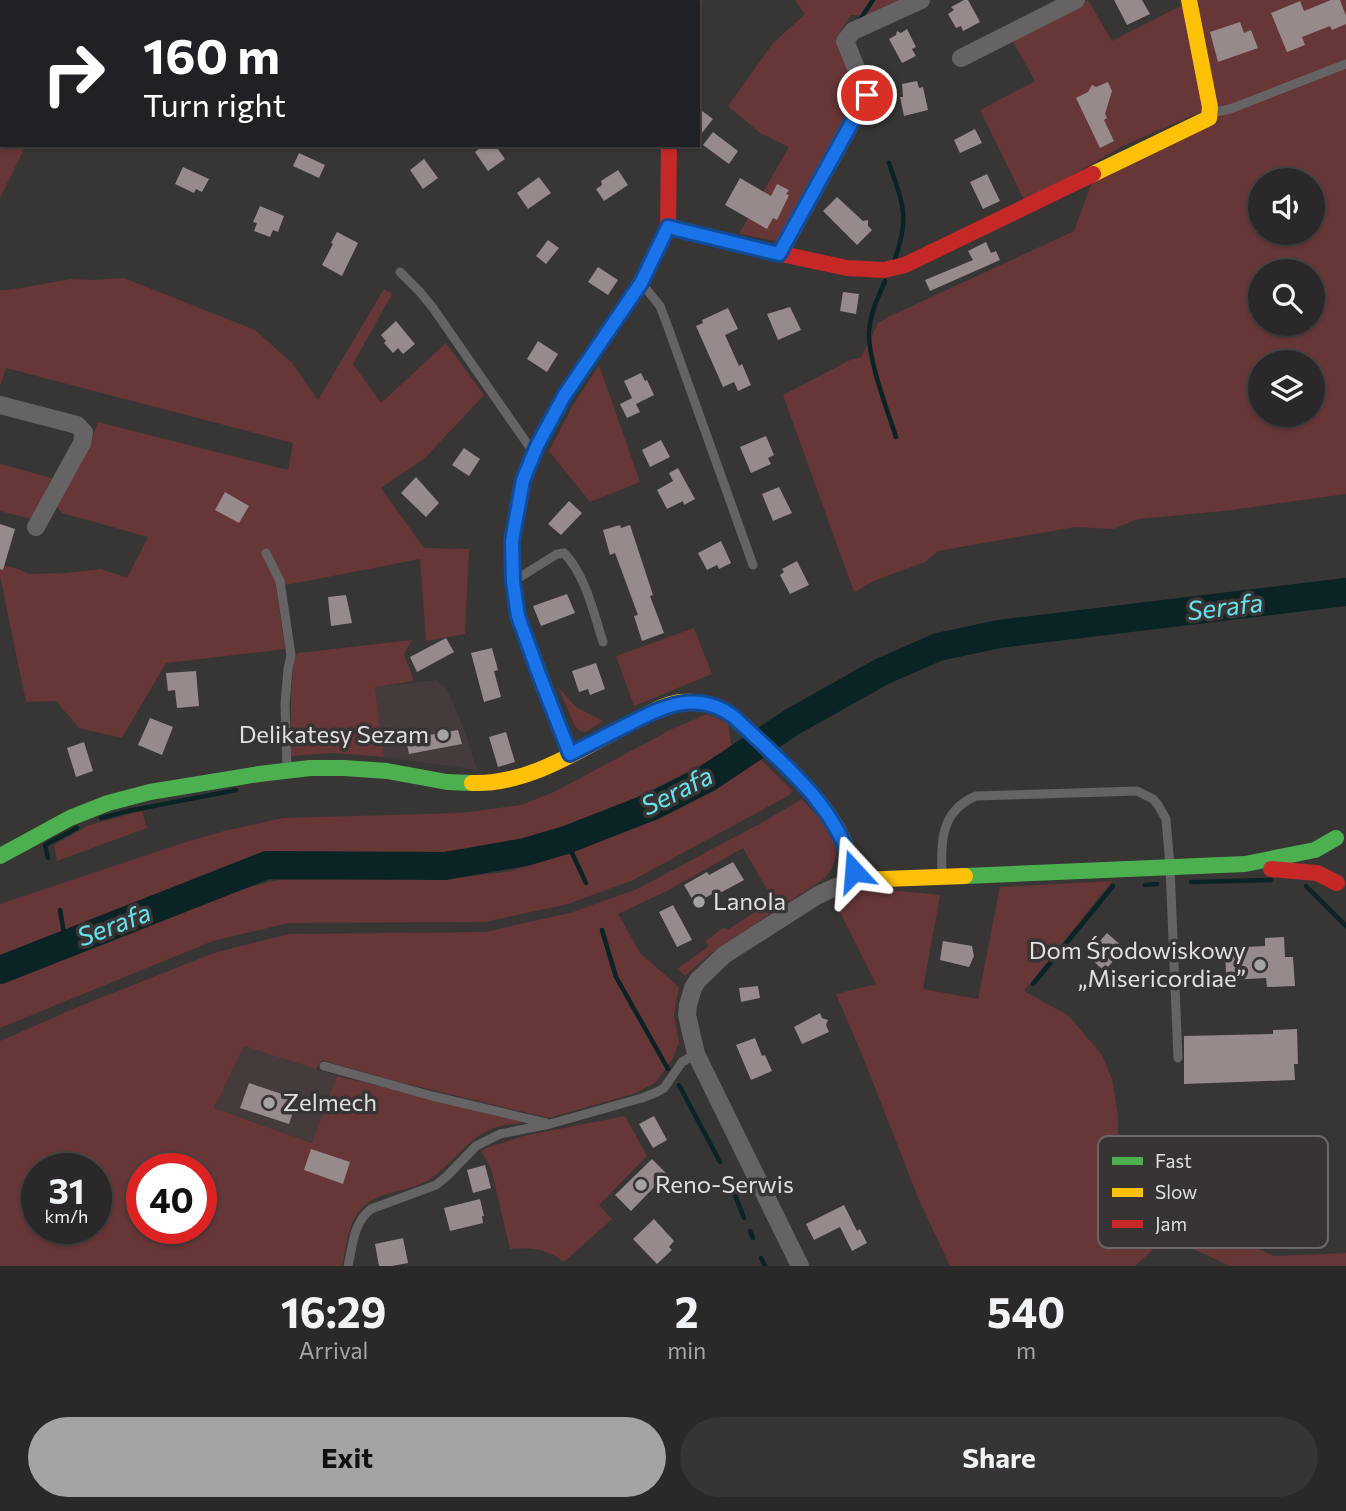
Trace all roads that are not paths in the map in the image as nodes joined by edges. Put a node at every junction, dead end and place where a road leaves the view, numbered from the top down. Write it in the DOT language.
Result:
graph roads {
  1 [pos="921,0"];
  2 [pos="1076,0"];
  3 [pos="1189,0"];
  4 [pos="961,58"];
  5 [pos="1346,64"];
  6 [pos="1209,114"];
  7 [pos="670,147"];
  8 [pos="668,227"];
  9 [pos="779,254"];
  10 [pos="400,272"];
  11 [pos="641,283"];
  12 [pos="0,405"];
  13 [pos="534,453"];
  14 [pos="36,527"];
  15 [pos="266,553"];
  16 [pos="753,565"];
  17 [pos="513,582"];
  18 [pos="603,642"];
  19 [pos="570,754"];
  20 [pos="287,770"];
  21 [pos="1346,824"];
  22 [pos="1336,838"];
  23 [pos="0,856"];
  24 [pos="1245,864"];
  25 [pos="1170,867"];
  26 [pos="942,877"];
  27 [pos="857,880"];
  28 [pos="1341,889"];
  29 [pos="696,1054"];
  30 [pos="1178,1058"];
  31 [pos="324,1066"];
  32 [pos="550,1124"];
  33 [pos="348,1266"];
  34 [pos="800,1266"];
  1 -- 9 [label="street"];
  2 -- 4 [label="street"];
  3 -- 6 [label="street"];
  5 -- 6 [label="lane"];
  6 -- 9 [label="street"];
  7 -- 8 [label="street"];
  8 -- 9 [label="street"];
  8 -- 11 [label="street"];
  10 -- 13 [label="lane"];
  11 -- 13 [label="street"];
  11 -- 16 [label="lane"];
  12 -- 14 [label="street"];
  13 -- 17 [label="street"];
  15 -- 20 [label="lane"];
  17 -- 18 [label="lane"];
  17 -- 19 [label="street"];
  19 -- 20 [label="street"];
  19 -- 27 [label="street"];
  20 -- 23 [label="street"];
  21 -- 22 [label="street"];
  22 -- 24 [label="street"];
  22 -- 28 [label="street"];
  24 -- 25 [label="street"];
  24 -- 28 [label="street"];
  25 -- 26 [label="street"];
  25 -- 26 [label="lane"];
  25 -- 30 [label="lane"];
  26 -- 27 [label="street"];
  27 -- 29 [label="street"];
  29 -- 32 [label="lane"];
  29 -- 34 [label="street"];
  31 -- 32 [label="lane"];
  32 -- 33 [label="lane"];
}
